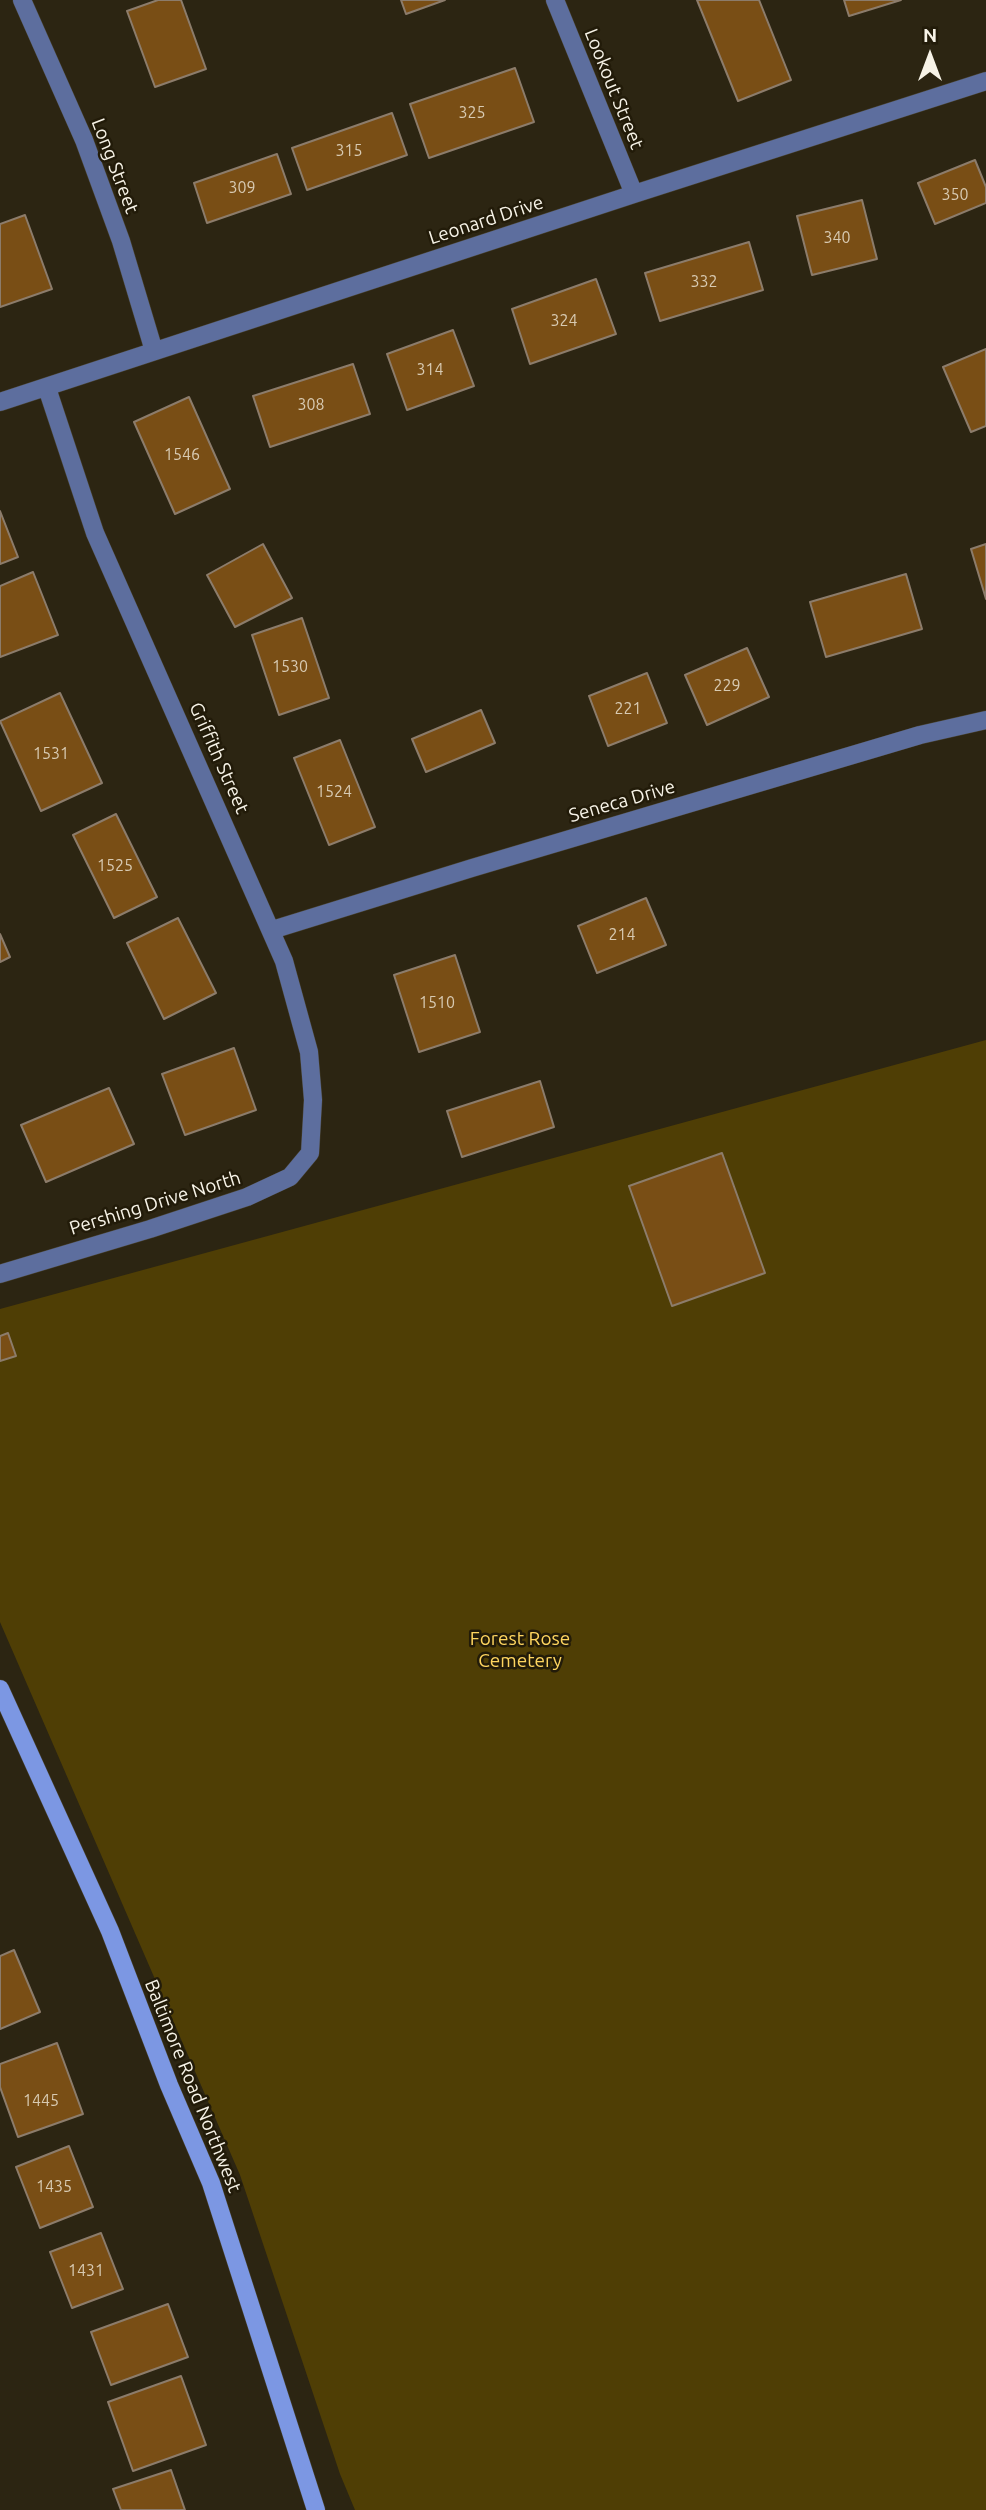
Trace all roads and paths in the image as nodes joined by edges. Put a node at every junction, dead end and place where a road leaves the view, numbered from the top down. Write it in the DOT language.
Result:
graph roads {
  1 [pos="22,0"];
  2 [pos="555,0"];
  3 [pos="986,81"];
  4 [pos="634,194"];
  5 [pos="154,351"];
  6 [pos="47,388"];
  7 [pos="0,402"];
  8 [pos="986,720"];
  9 [pos="272,930"];
  10 [pos="310,1153"];
  11 [pos="0,1274"];
  12 [pos="0,1689"];
  13 [pos="316,2510"];
  1 -- 5 [label="street, Long Street"];
  2 -- 4 [label="street, Lookout Street"];
  3 -- 4 [label="street, Leonard Drive"];
  4 -- 5 [label="street, Leonard Drive"];
  5 -- 6 [label="street, Leonard Drive"];
  6 -- 7 [label="street, Leonard Drive"];
  6 -- 9 [label="street, Griffith Street"];
  8 -- 9 [label="street, Seneca Drive"];
  9 -- 10 [label="street, Griffith Street"];
  10 -- 11 [label="street, Pershing Drive North"];
  12 -- 13 [label="main road, Baltimore Road Northwest"];
}
